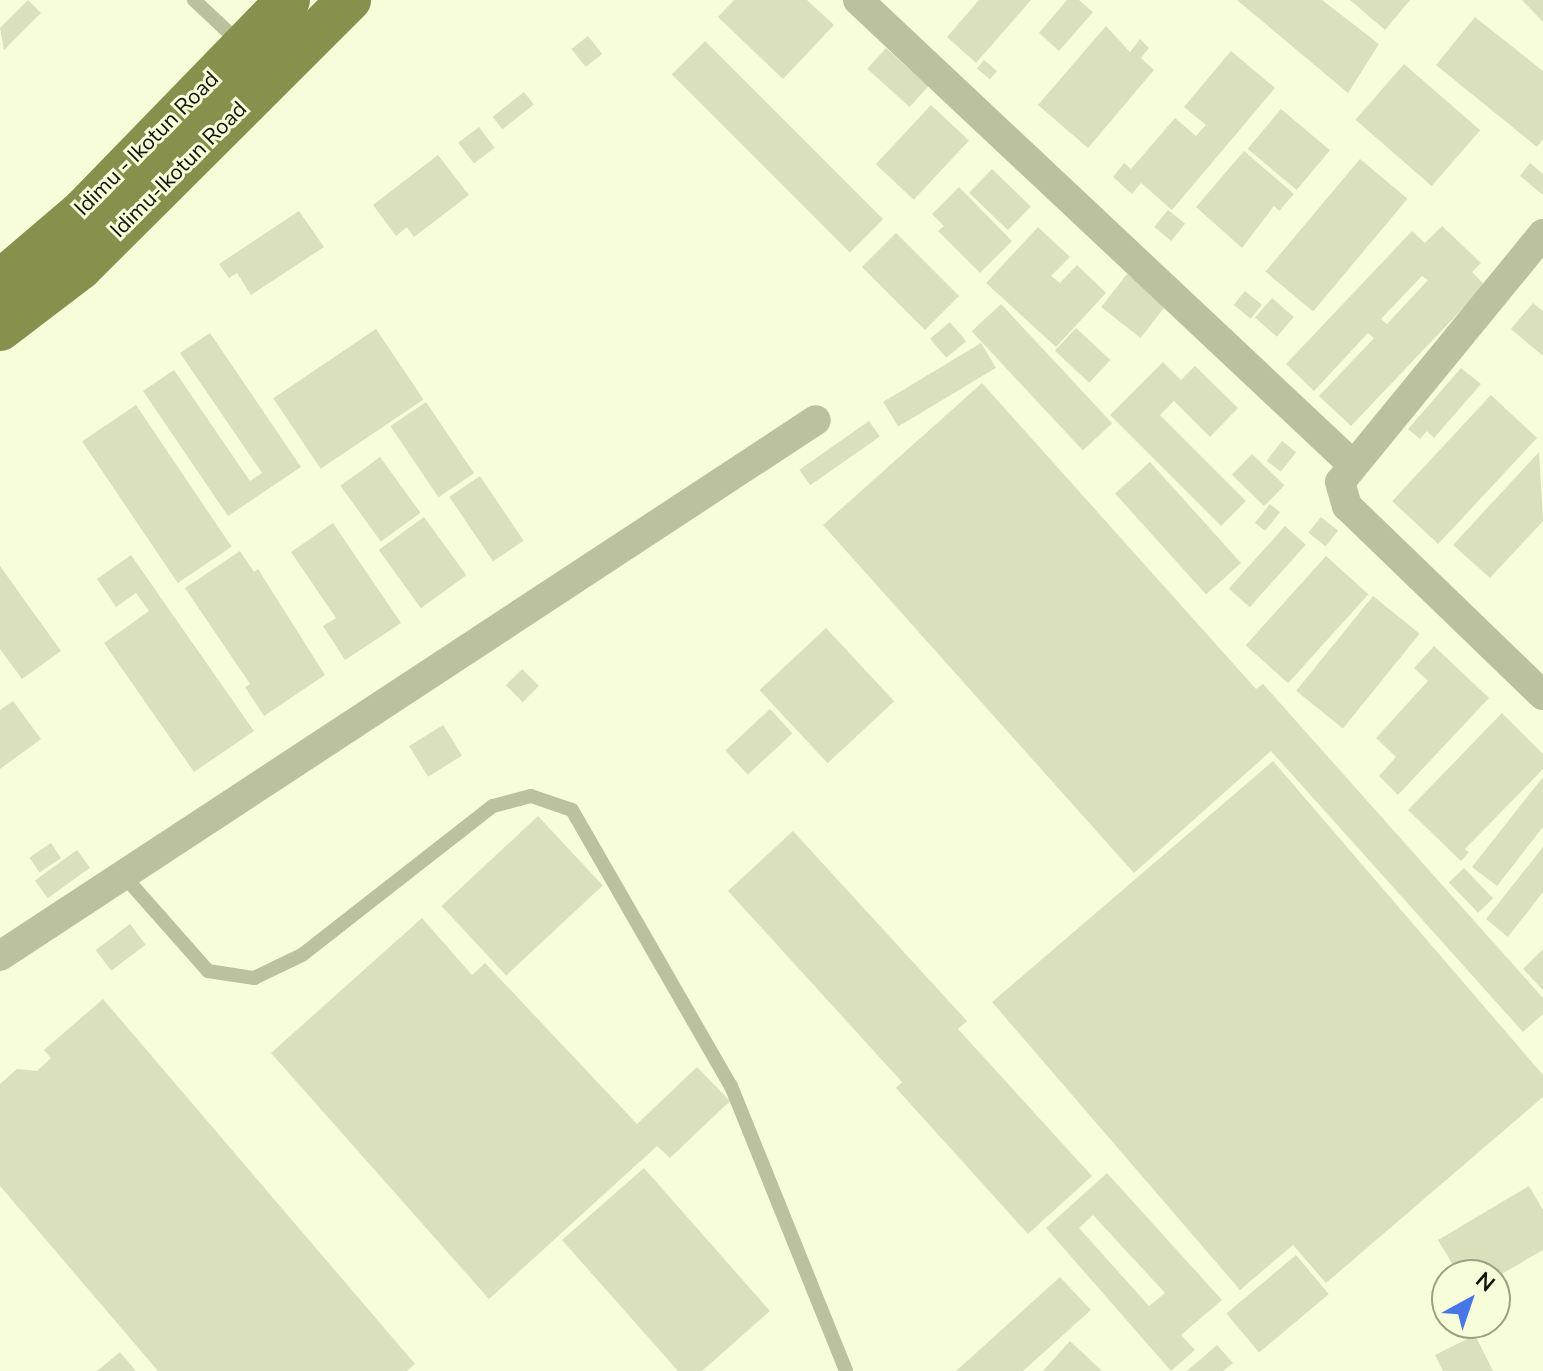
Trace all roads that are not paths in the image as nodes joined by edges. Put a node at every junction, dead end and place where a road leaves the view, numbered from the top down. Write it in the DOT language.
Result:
graph roads {
  1 [pos="194,0"];
  2 [pos="288,0"];
  3 [pos="349,0"];
  4 [pos="858,0"];
  5 [pos="244,46"];
  6 [pos="1543,234"];
  7 [pos="0,282"];
  8 [pos="0,329"];
  9 [pos="816,420"];
  10 [pos="1352,464"];
  11 [pos="1543,695"];
  12 [pos="124,876"];
  13 [pos="0,956"];
  14 [pos="846,1371"];
  1 -- 5 [label="lane"];
  2 -- 5 [label="main road, Idimu - Ikotun Road"];
  3 -- 8 [label="main road, Idimu-Ikotun Road"];
  4 -- 10 [label="street"];
  5 -- 7 [label="main road, Idimu - Ikotun Road"];
  6 -- 10 [label="street"];
  9 -- 12 [label="street"];
  10 -- 11 [label="street"];
  12 -- 13 [label="street"];
  12 -- 14 [label="lane"];
}
